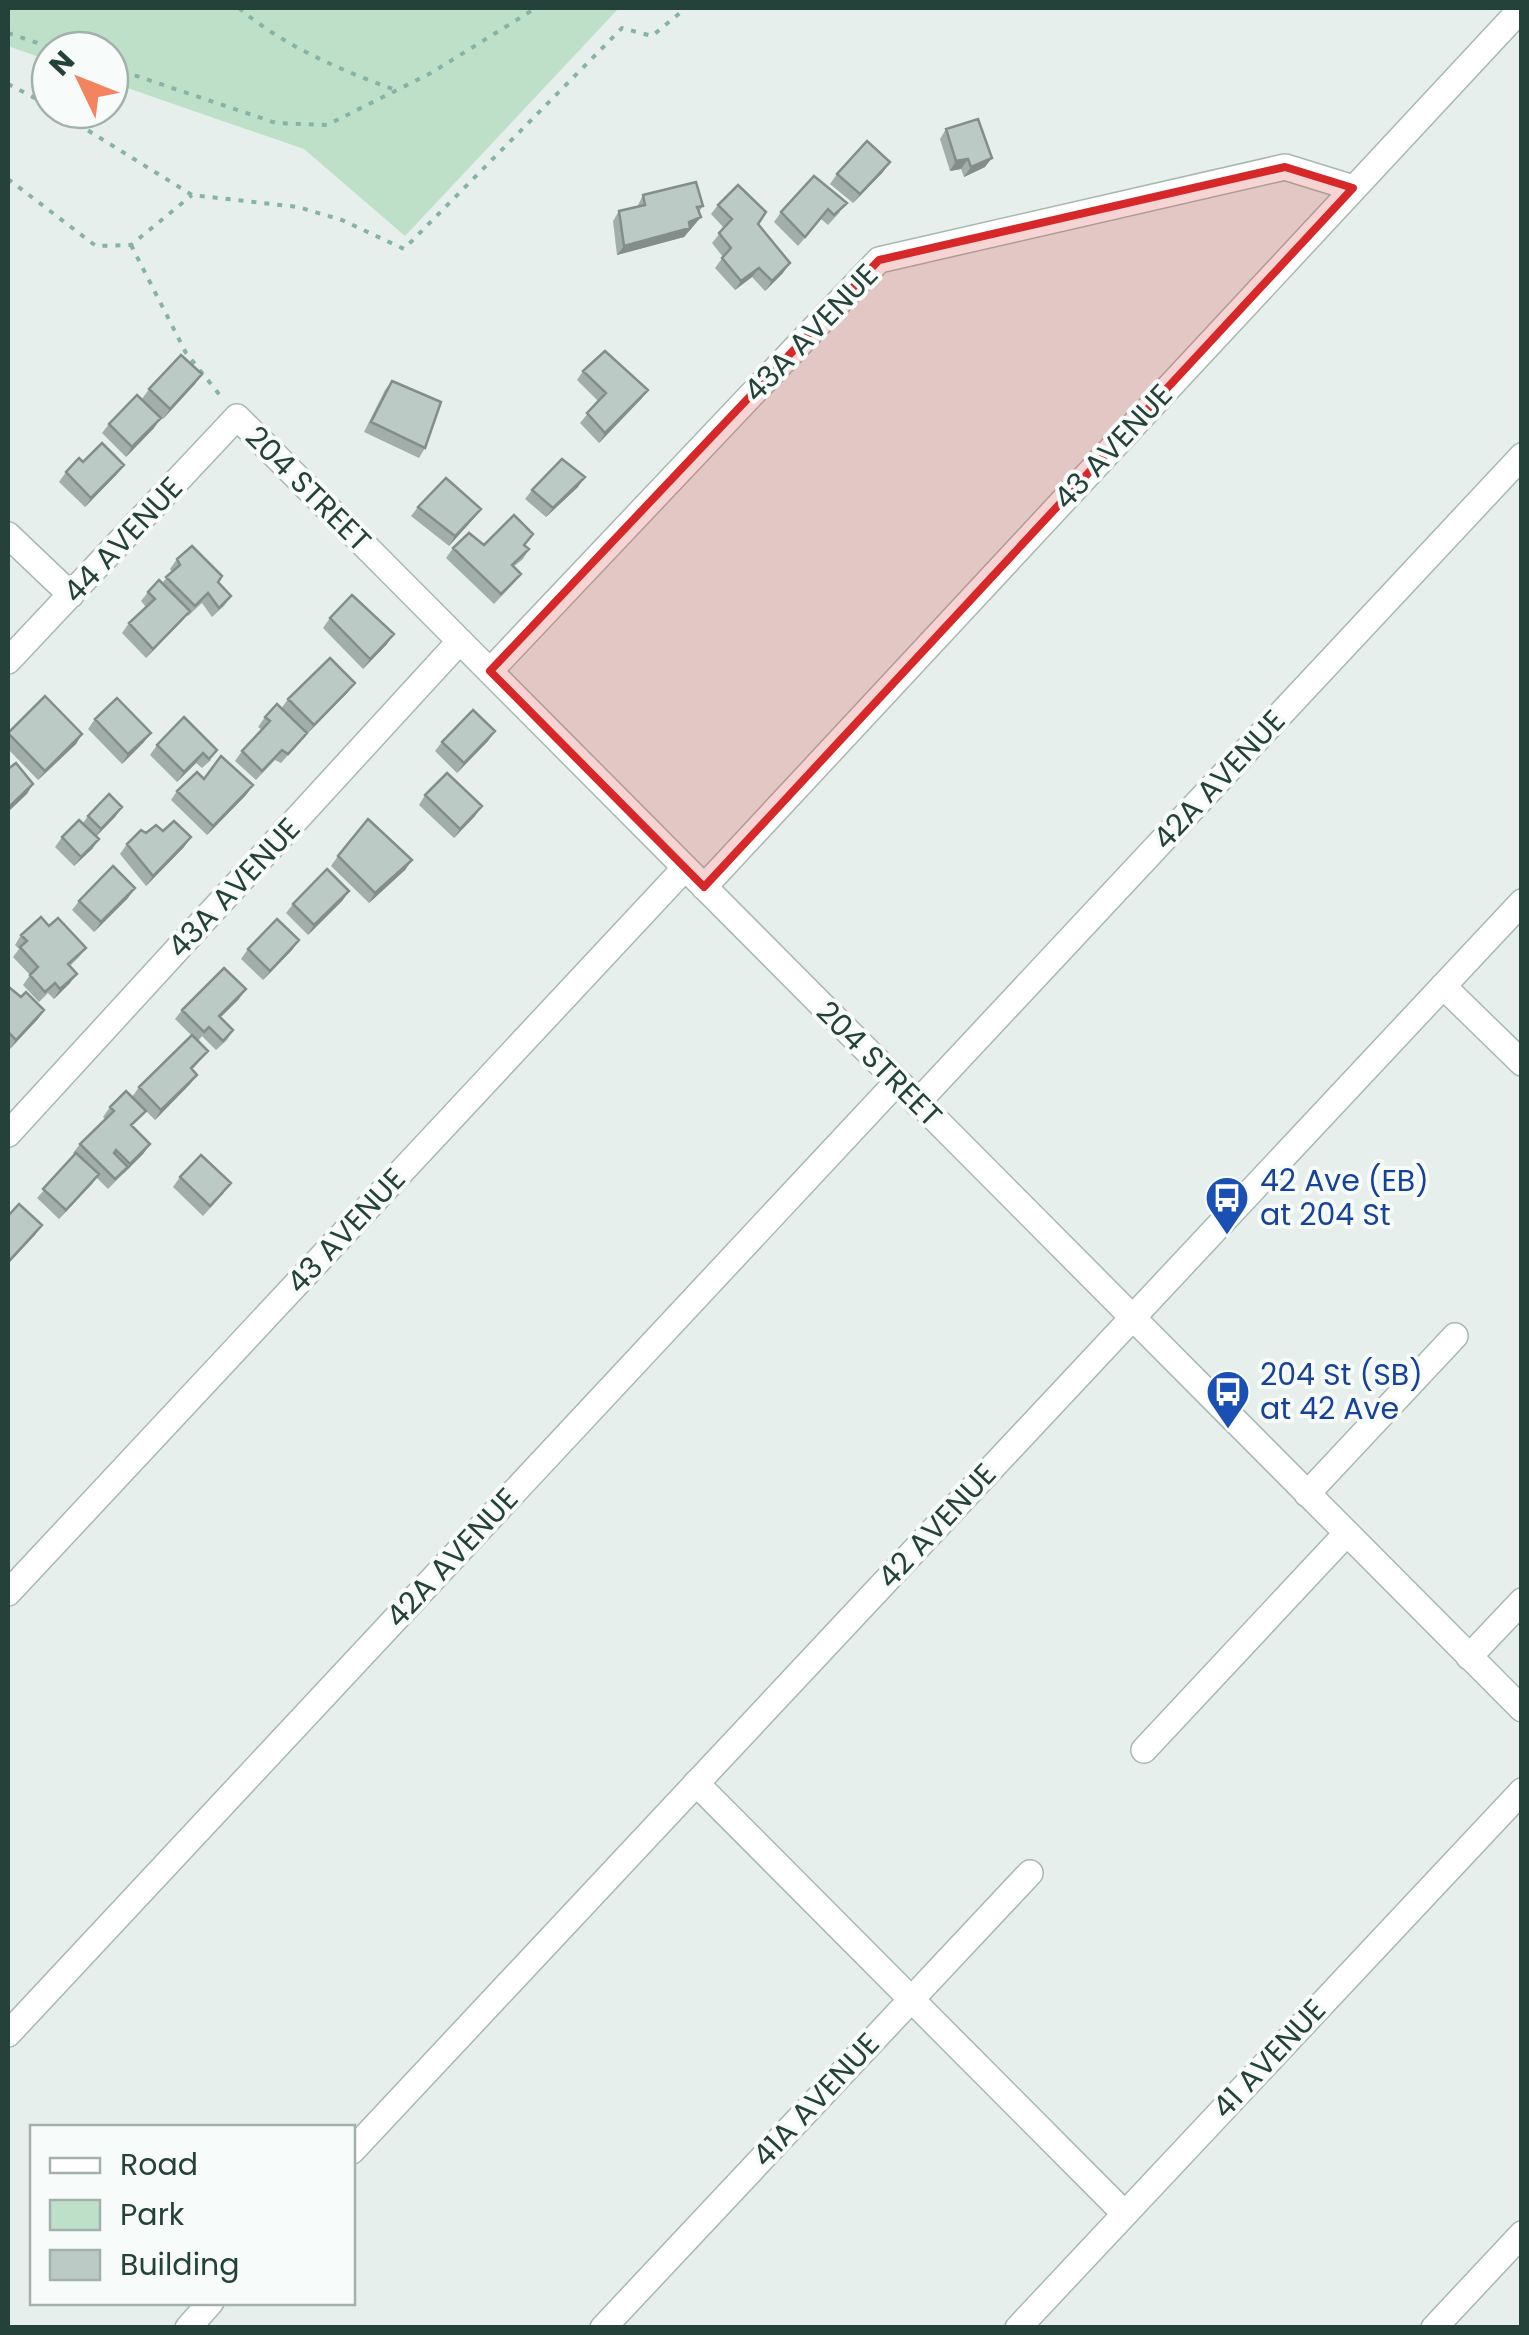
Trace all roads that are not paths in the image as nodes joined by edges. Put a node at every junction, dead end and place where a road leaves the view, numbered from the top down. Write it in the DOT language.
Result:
graph roads {
  1 [pos="1522,8"];
  2 [pos="1353,188"];
  3 [pos="237,417"];
  4 [pos="1522,456"];
  5 [pos="8,535"];
  6 [pos="71,595"];
  7 [pos="460,641"];
  8 [pos="8,661"];
  9 [pos="490,671"];
  10 [pos="685,868"];
  11 [pos="704,887"];
  12 [pos="1522,902"];
  13 [pos="1443,986"];
  14 [pos="1522,1063"];
  15 [pos="897,1082"];
  16 [pos="917,1103"];
  17 [pos="8,1134"];
  18 [pos="1131,1318"];
  19 [pos="1455,1336"];
  20 [pos="1307,1494"];
  21 [pos="1346,1534"];
  22 [pos="8,1593"];
  23 [pos="1522,1601"];
  24 [pos="1469,1657"];
  25 [pos="1522,1710"];
  26 [pos="1144,1750"];
  27 [pos="696,1783"];
  28 [pos="1522,1791"];
  29 [pos="1030,1874"];
  30 [pos="912,1998"];
  31 [pos="8,2034"];
  32 [pos="355,2148"];
  33 [pos="1124,2213"];
  34 [pos="1522,2234"];
  35 [pos="208,2305"];
  36 [pos="188,2328"];
  37 [pos="603,2328"];
  38 [pos="1018,2328"];
  39 [pos="1434,2328"];
  1 -- 2 [label="street, 43 AVENUE"];
  2 -- 9 [label="street, 43A AVENUE"];
  2 -- 11 [label="street, 43 AVENUE"];
  3 -- 6 [label="street, 44 AVENUE"];
  3 -- 7 [label="street, 204 STREET"];
  4 -- 16 [label="street, 42A AVENUE"];
  5 -- 6 [label="street"];
  6 -- 8 [label="street, 44 AVENUE"];
  7 -- 9 [label="street, 204 STREET"];
  7 -- 17 [label="street, 43A AVENUE"];
  9 -- 10 [label="street, 204 STREET"];
  10 -- 11 [label="street, 204 STREET"];
  10 -- 22 [label="street, 43 AVENUE"];
  11 -- 15 [label="street, 204 STREET"];
  12 -- 13 [label="street, 42 AVENUE"];
  13 -- 14 [label="street"];
  13 -- 18 [label="street, 42 AVENUE"];
  15 -- 16 [label="street, 204 STREET"];
  15 -- 31 [label="street, 42A AVENUE"];
  16 -- 18 [label="street, 204 STREET"];
  18 -- 20 [label="street, 204 STREET"];
  18 -- 27 [label="street, 42 AVENUE"];
  19 -- 20 [label="street"];
  20 -- 21 [label="street, 204 STREET"];
  21 -- 24 [label="street, 204 STREET"];
  21 -- 26 [label="street"];
  23 -- 24 [label="street"];
  24 -- 25 [label="street, 204 STREET"];
  27 -- 30 [label="street"];
  27 -- 32 [label="street, 42 AVENUE"];
  28 -- 33 [label="street, 41 AVENUE"];
  29 -- 30 [label="street, 41A AVENUE"];
  30 -- 33 [label="street"];
  30 -- 37 [label="street, 41A AVENUE"];
  33 -- 38 [label="street, 41 AVENUE"];
  34 -- 39 [label="street"];
  35 -- 36 [label="street"];
}
